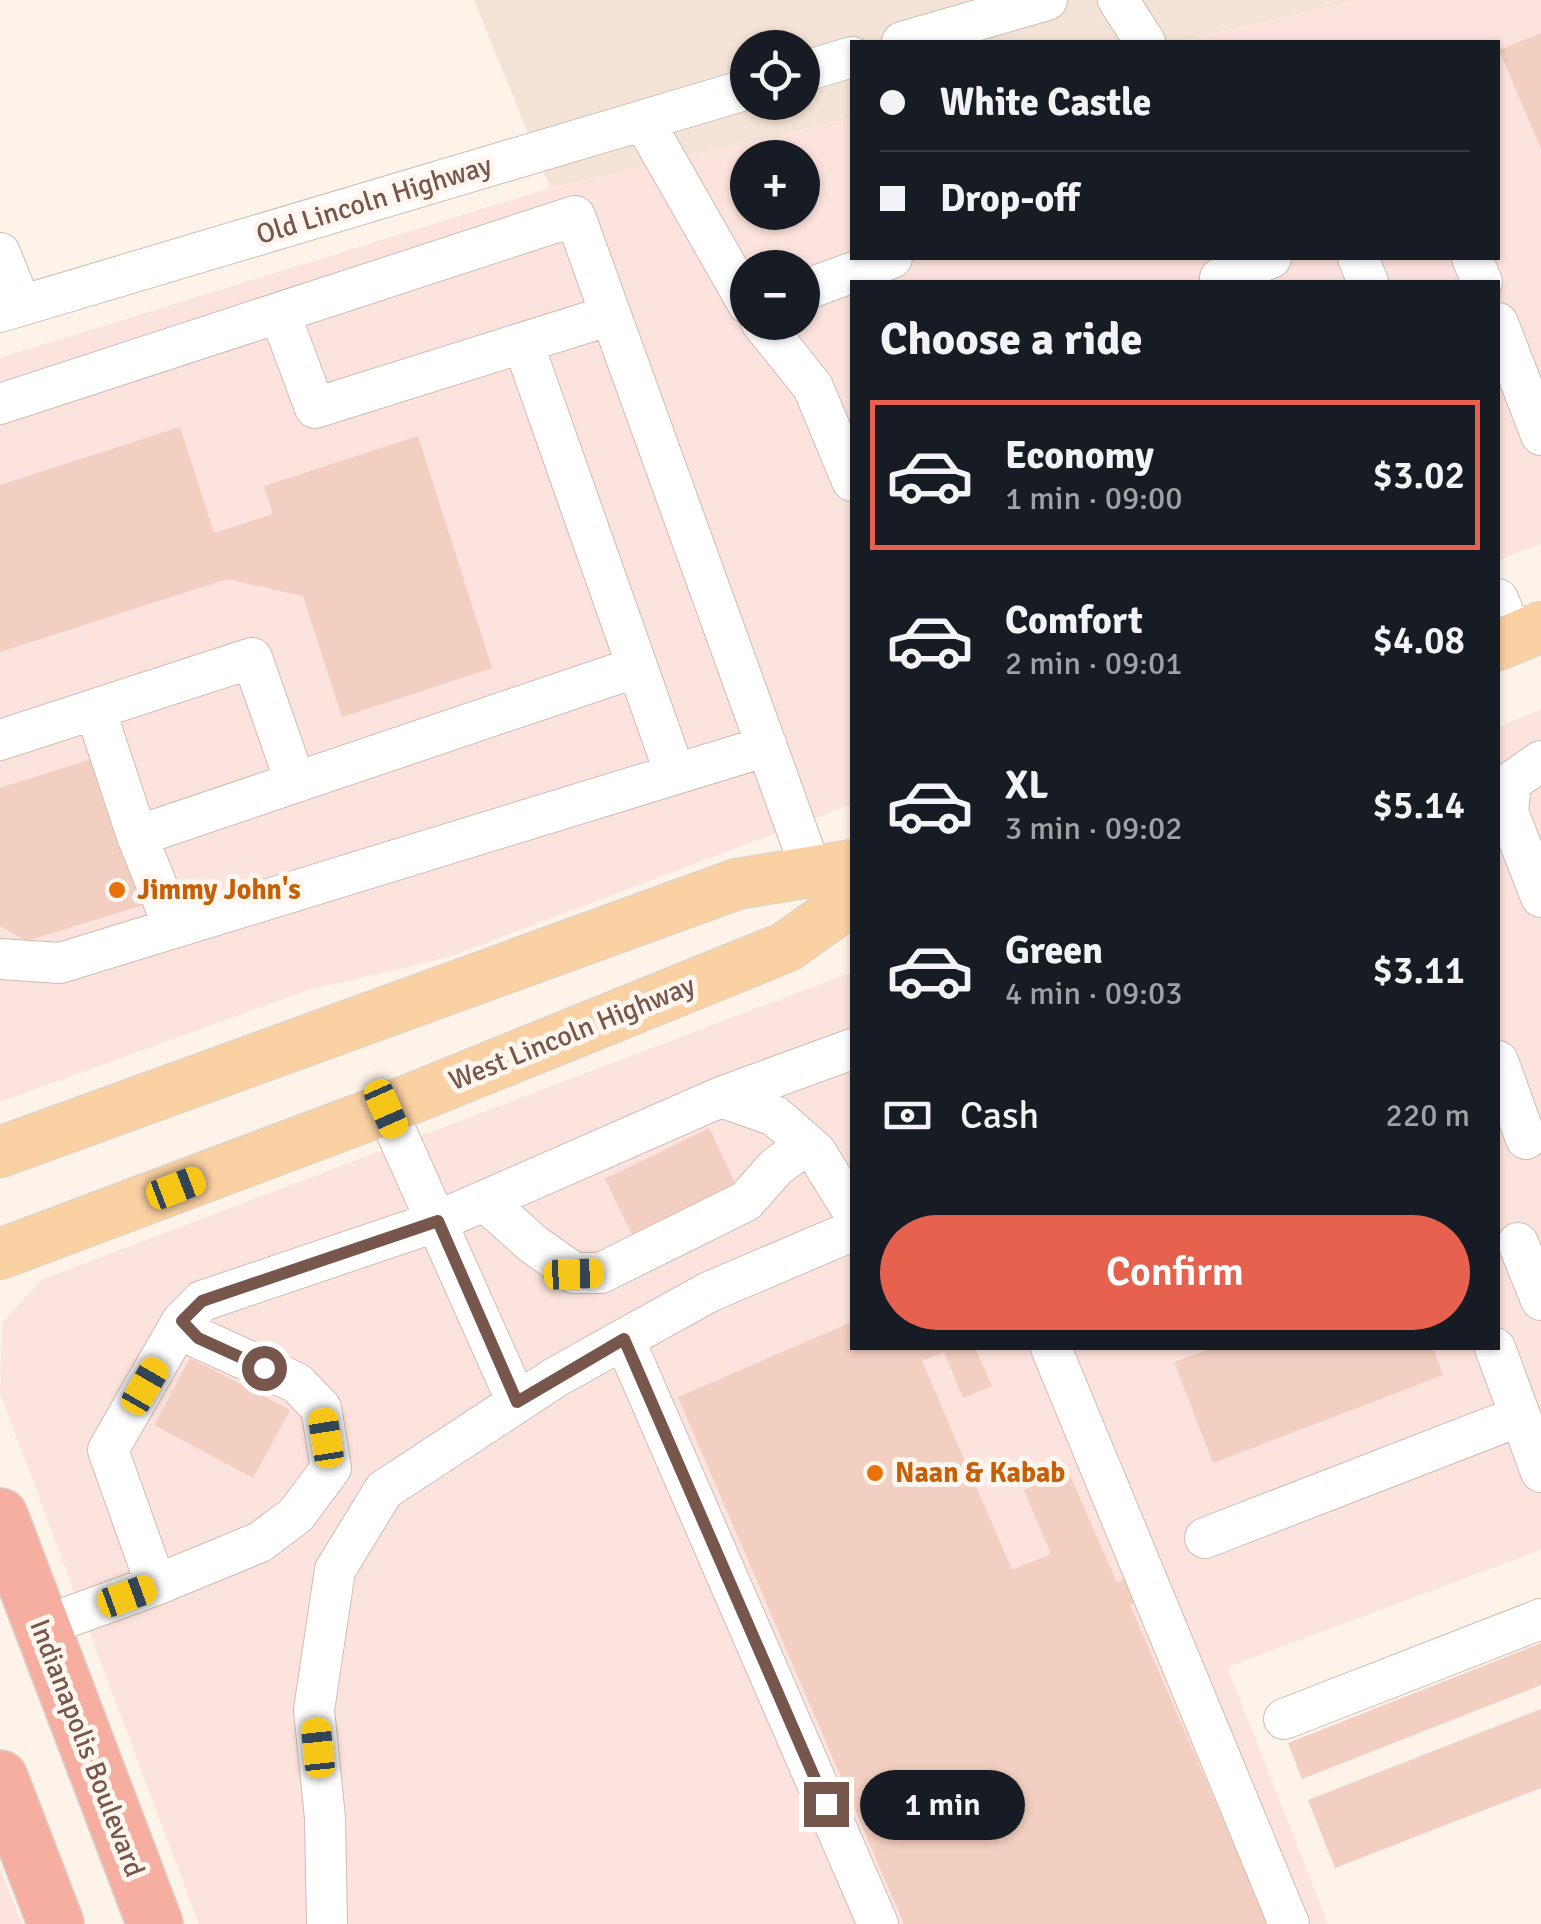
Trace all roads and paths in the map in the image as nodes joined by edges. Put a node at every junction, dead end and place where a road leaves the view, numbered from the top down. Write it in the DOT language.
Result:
graph roads {
  1 [pos="1118,0"];
  2 [pos="1037,1"];
  3 [pos="909,40"];
  4 [pos="1144,40"];
  5 [pos="850,58"];
  6 [pos="820,67"];
  7 [pos="730,94"];
  8 [pos="643,120"];
  9 [pos="0,253"];
  10 [pos="887,260"];
  11 [pos="1266,260"];
  12 [pos="730,272"];
  13 [pos="1221,280"];
  14 [pos="820,284"];
  15 [pos="11,309"];
  16 [pos="280,314"];
  17 [pos="610,316"];
  18 [pos="1500,328"];
  19 [pos="775,340"];
  20 [pos="522,343"];
  21 [pos="0,404"];
  22 [pos="837,404"];
  23 [pos="1541,434"];
  24 [pos="850,471"];
  25 [pos="637,667"];
  26 [pos="95,709"];
  27 [pos="0,740"];
  28 [pos="767,746"];
  29 [pos="1541,761"];
  30 [pos="675,774"];
  31 [pos="296,781"];
  32 [pos="137,836"];
  33 [pos="832,868"];
  34 [pos="1541,897"];
  35 [pos="850,901"];
  36 [pos="174,928"];
  37 [pos="0,959"];
  38 [pos="850,1050"];
  39 [pos="1500,1067"];
  40 [pos="722,1097"];
  41 [pos="386,1109"];
  42 [pos="1522,1140"];
  43 [pos="807,1144"];
  44 [pos="0,1152"];
  45 [pos="484,1201"];
  46 [pos="850,1207"];
  47 [pos="438,1221"];
  48 [pos="850,1232"];
  49 [pos="1519,1242"];
  50 [pos="0,1254"];
  51 [pos="1541,1300"];
  52 [pos="182,1321"];
  53 [pos="624,1339"];
  54 [pos="1052,1350"];
  55 [pos="1496,1350"];
  56 [pos="517,1402"];
  57 [pos="1520,1416"];
  58 [pos="1541,1472"];
  59 [pos="0,1516"];
  60 [pos="1205,1538"];
  61 [pos="156,1586"];
  62 [pos="1541,1618"];
  63 [pos="41,1627"];
  64 [pos="1284,1719"];
  65 [pos="0,1778"];
  66 [pos="56,1924"];
  67 [pos="154,1924"];
  68 [pos="327,1924"];
  69 [pos="878,1924"];
  70 [pos="1289,1924"];
  1 -- 4 [label="street"];
  2 -- 3 [label="street"];
  5 -- 6 [label="street"];
  7 -- 8 [label="street, Old Lincoln Highway"];
  8 -- 12 [label="street"];
  8 -- 15 [label="street, Old Lincoln Highway"];
  9 -- 15 [label="street"];
  10 -- 14 [label="street"];
  11 -- 13 [label="street"];
  16 -- 17 [label="street"];
  16 -- 20 [label="street"];
  16 -- 21 [label="street"];
  17 -- 20 [label="street"];
  17 -- 28 [label="street"];
  18 -- 23 [label="street"];
  19 -- 22 [label="street"];
  20 -- 25 [label="street"];
  22 -- 24 [label="street"];
  25 -- 30 [label="street"];
  25 -- 31 [label="street"];
  26 -- 27 [label="street"];
  26 -- 31 [label="street"];
  26 -- 32 [label="street"];
  28 -- 30 [label="street"];
  28 -- 33 [label="street"];
  29 -- 34 [label="street"];
  30 -- 36 [label="street"];
  31 -- 32 [label="street"];
  32 -- 36 [label="street"];
  33 -- 44 [label="main road"];
  35 -- 41 [label="main road, West Lincoln Highway"];
  36 -- 37 [label="street"];
  38 -- 40 [label="street"];
  39 -- 42 [label="street"];
  40 -- 43 [label="street"];
  40 -- 45 [label="street"];
  41 -- 47 [label="street"];
  41 -- 50 [label="main road, West Lincoln Highway"];
  43 -- 45 [label="street"];
  43 -- 46 [label="street"];
  45 -- 47 [label="street"];
  47 -- 52 [label="street"];
  47 -- 56 [label="street"];
  48 -- 53 [label="street"];
  49 -- 51 [label="street"];
  52 -- 61 [label="street"];
  52 -- 61 [label="street"];
  53 -- 56 [label="street"];
  53 -- 69 [label="street"];
  54 -- 70 [label="street"];
  55 -- 57 [label="street"];
  56 -- 68 [label="street"];
  57 -- 58 [label="street"];
  57 -- 60 [label="street"];
  59 -- 63 [label="highway, Indianapolis Boulevard"];
  61 -- 63 [label="street"];
  62 -- 64 [label="street"];
  63 -- 67 [label="highway, Indianapolis Boulevard"];
  65 -- 66 [label="highway"];
}
